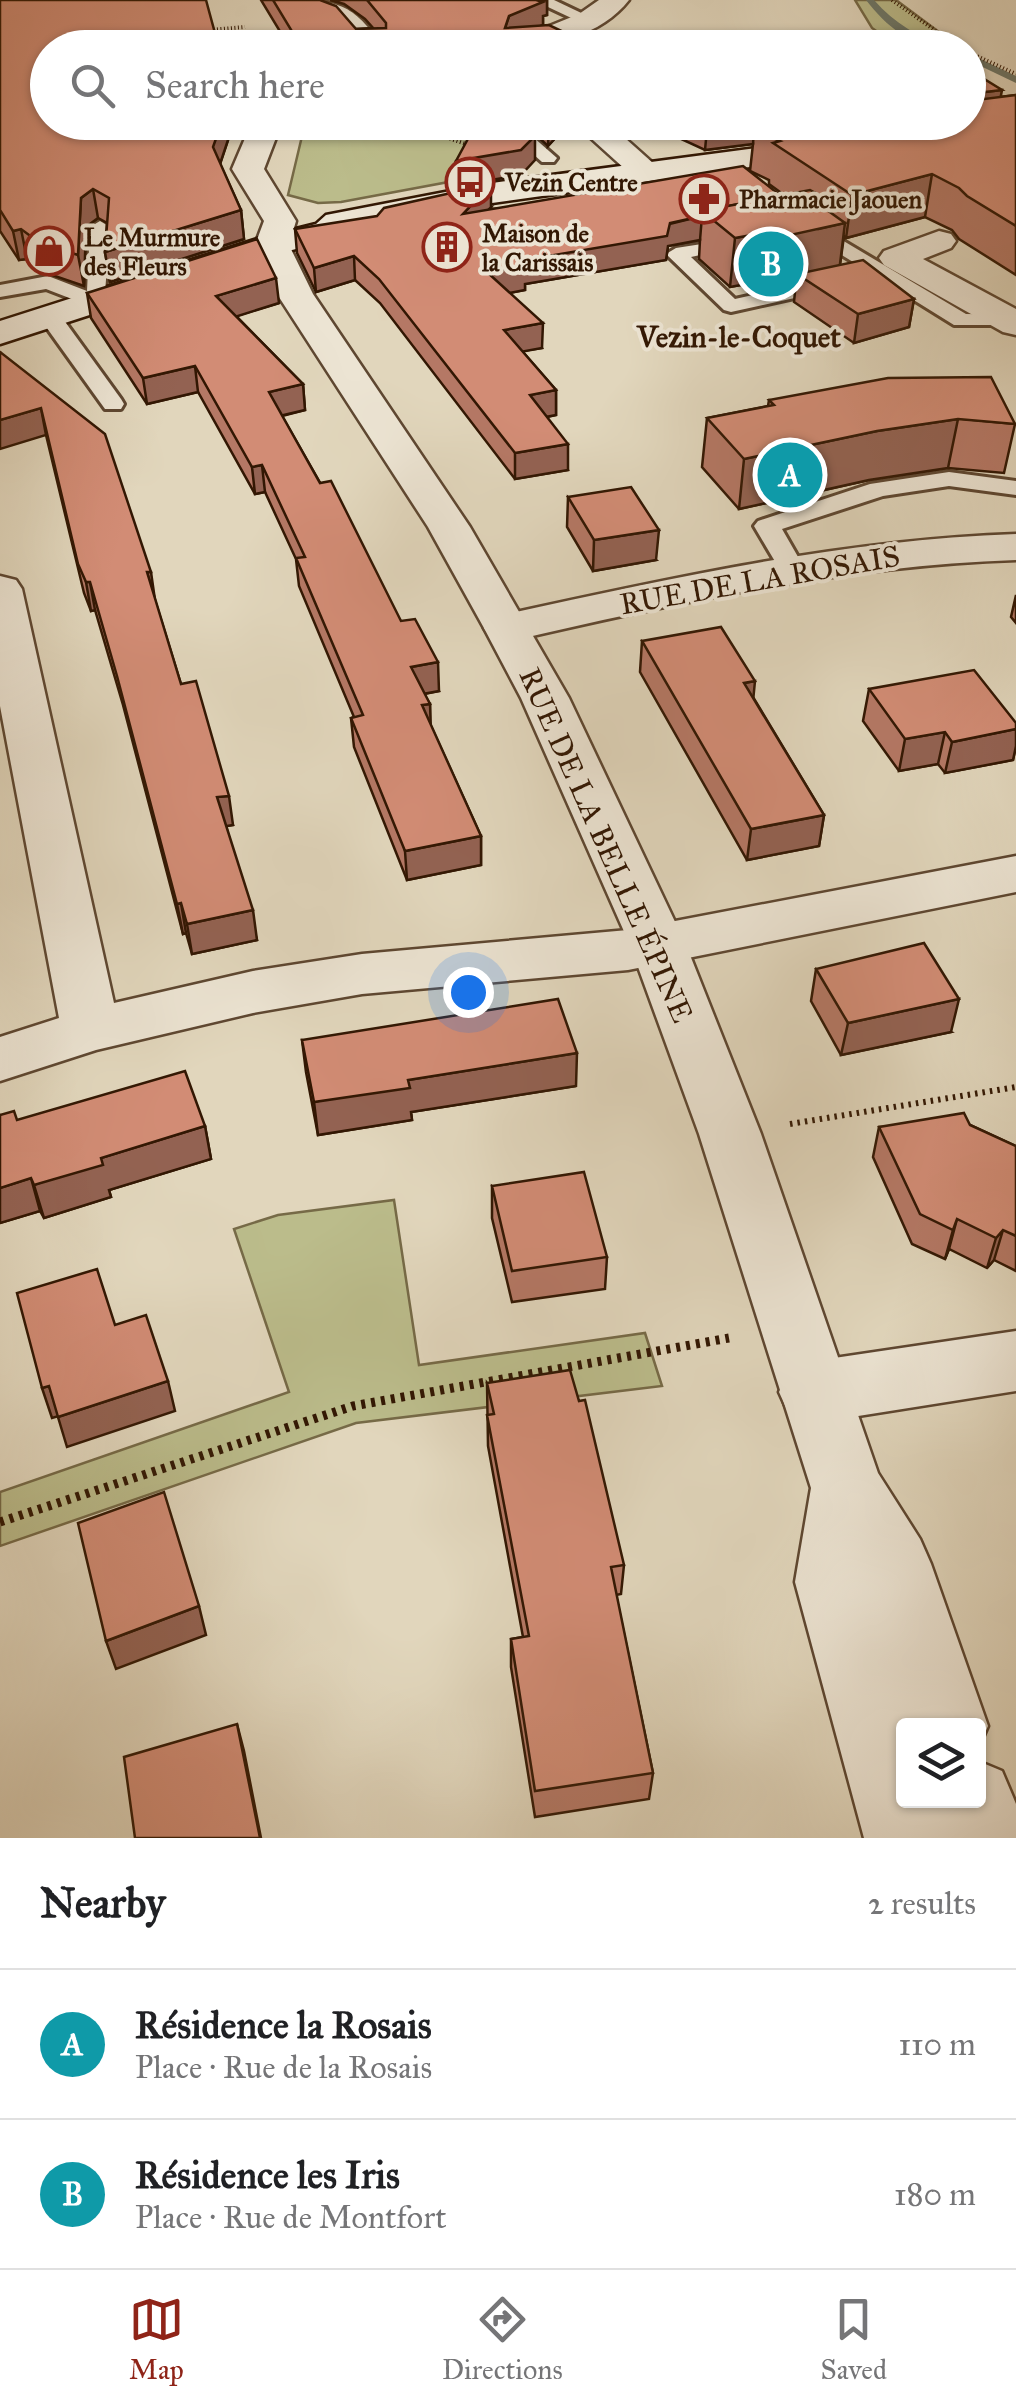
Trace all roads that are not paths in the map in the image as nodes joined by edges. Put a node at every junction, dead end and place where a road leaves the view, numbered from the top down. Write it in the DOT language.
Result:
graph roads {
  1 [pos="297,0"];
  2 [pos="540,0"];
  3 [pos="616,0"];
  4 [pos="588,20"];
  5 [pos="357,30"];
  6 [pos="564,30"];
  7 [pos="260,140"];
  8 [pos="519,140"];
  9 [pos="609,140"];
  10 [pos="859,144"];
  11 [pos="724,162"];
  12 [pos="647,172"];
  13 [pos="545,173"];
  14 [pos="752,184"];
  15 [pos="100,227"];
  16 [pos="939,241"];
  17 [pos="272,246"];
  18 [pos="883,272"];
  19 [pos="0,292"];
  20 [pos="96,302"];
  21 [pos="50,317"];
  22 [pos="1012,322"];
  23 [pos="0,332"];
  24 [pos="113,404"];
  25 [pos="1016,488"];
  26 [pos="1016,547"];
  27 [pos="792,569"];
  28 [pos="0,589"];
  29 [pos="506,628"];
  30 [pos="1016,874"];
  31 [pos="658,945"];
  32 [pos="91,1030"];
  33 [pos="0,1059"];
  34 [pos="1016,1361"];
  35 [pos="814,1392"];
  36 [pos="847,1488"];
  37 [pos="945,1718"];
  38 [pos="976,1808"];
  39 [pos="906,1838"];
  40 [pos="986,1838"];
  1 -- 5 [label="street"];
  2 -- 4 [label="lane"];
  3 -- 4 [label="street"];
  4 -- 6 [label="street"];
  7 -- 17 [label="street, RUE DE LA BELLE ÉPINE"];
  8 -- 13 [label="lane"];
  9 -- 12 [label="street"];
  10 -- 11 [label="street"];
  11 -- 12 [label="street"];
  11 -- 14 [label="lane"];
  12 -- 13 [label="street"];
  13 -- 17 [label="street"];
  15 -- 20 [label="lane"];
  16 -- 22 [label="street"];
  17 -- 20 [label="street"];
  17 -- 29 [label="street, RUE DE LA BELLE ÉPINE"];
  18 -- 18 [label="lane"];
  18 -- 22 [label="lane"];
  19 -- 20 [label="lane"];
  20 -- 21 [label="street"];
  21 -- 23 [label="street"];
  21 -- 24 [label="lane"];
  25 -- 27 [label="lane"];
  26 -- 27 [label="street, RUE DE LA ROSAIS"];
  27 -- 29 [label="street, RUE DE LA ROSAIS"];
  28 -- 32 [label="street"];
  29 -- 31 [label="street, RUE DE LA BELLE ÉPINE"];
  30 -- 31 [label="street"];
  31 -- 32 [label="street"];
  31 -- 35 [label="street, RUE DE LA BELLE ÉPINE"];
  32 -- 33 [label="street"];
  34 -- 35 [label="street"];
  35 -- 36 [label="street, RUE DE LA BELLE ÉPINE"];
  36 -- 37 [label="street, RUE DE LA BELLE ÉPINE"];
  36 -- 39 [label="street, RUE DE LA BELLE ÉPINE"];
  38 -- 40 [label="street"];
}
